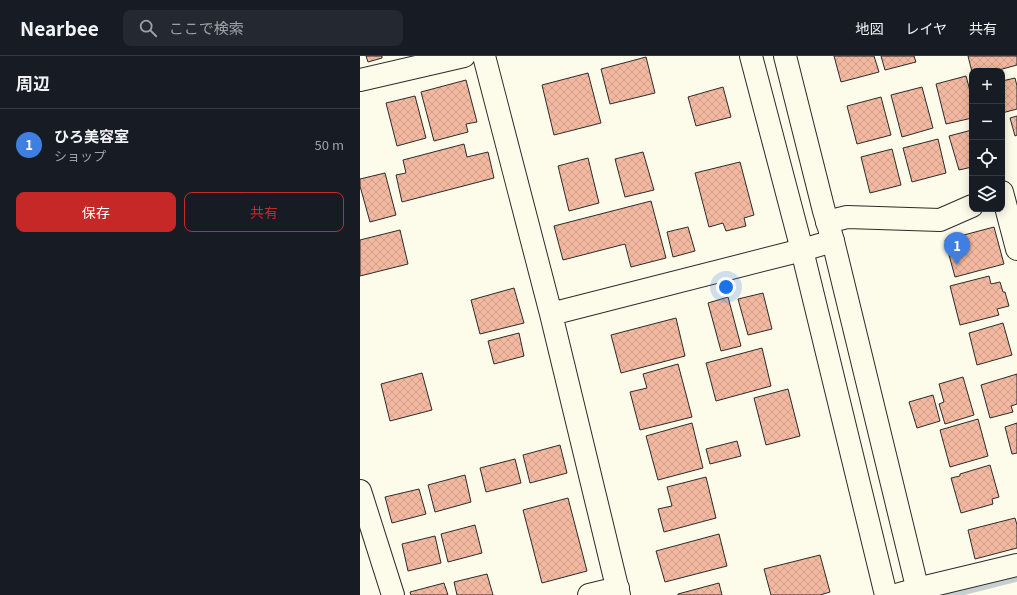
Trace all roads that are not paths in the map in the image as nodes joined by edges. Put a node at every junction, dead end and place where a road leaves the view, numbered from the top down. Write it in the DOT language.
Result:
graph roads {
  1 [pos="464,56"];
  2 [pos="484,56"];
  3 [pos="751,56"];
  4 [pos="785,56"];
  5 [pos="360,80"];
  6 [pos="1017,189"];
  7 [pos="1005,191"];
  8 [pos="1005,203"];
  9 [pos="969,207"];
  10 [pos="830,232"];
  11 [pos="1017,249"];
  12 [pos="802,250"];
  13 [pos="551,314"];
  14 [pos="360,491"];
  15 [pos="1017,565"];
  16 [pos="618,592"];
  17 [pos="918,592"];
  18 [pos="394,595"];
  19 [pos="589,595"];
  20 [pos="886,595"];
  21 [pos="896,595"];
  1 -- 5 [label="street"];
  2 -- 13 [label="street"];
  3 -- 12 [label="street"];
  4 -- 10 [label="street"];
  6 -- 7 [label="street"];
  8 -- 11 [label="street"];
  9 -- 10 [label="street"];
  10 -- 12 [label="street"];
  10 -- 17 [label="street"];
  12 -- 13 [label="street"];
  12 -- 20 [label="street"];
  13 -- 16 [label="street"];
  14 -- 18 [label="street"];
  15 -- 17 [label="street"];
  16 -- 19 [label="street"];
  17 -- 21 [label="street"];
}
